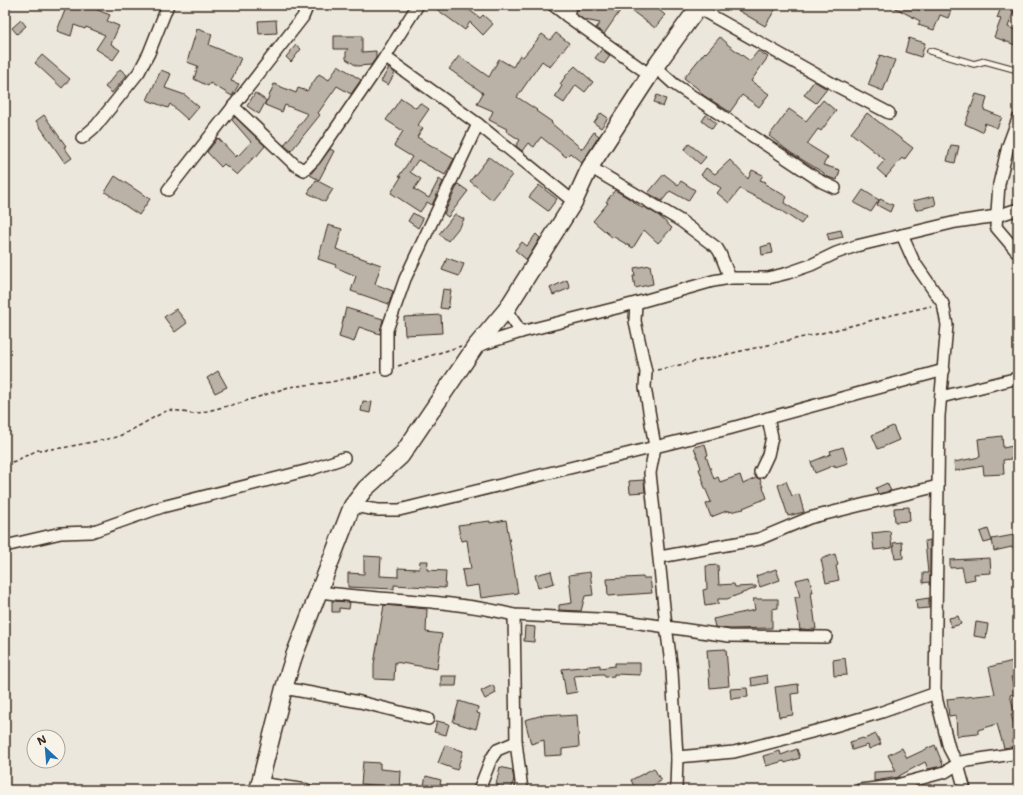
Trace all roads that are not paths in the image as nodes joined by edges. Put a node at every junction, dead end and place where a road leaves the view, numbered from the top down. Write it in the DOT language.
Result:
graph roads {
  1 [pos="168,5"];
  2 [pos="308,5"];
  3 [pos="418,5"];
  4 [pos="553,5"];
  5 [pos="571,5"];
  6 [pos="699,6"];
  7 [pos="567,16"];
  8 [pos="930,50"];
  9 [pos="385,57"];
  10 [pos="1018,70"];
  11 [pos="652,71"];
  12 [pos="233,106"];
  13 [pos="889,113"];
  14 [pos="1018,120"];
  15 [pos="478,124"];
  16 [pos="82,138"];
  17 [pos="590,167"];
  18 [pos="835,188"];
  19 [pos="168,190"];
  20 [pos="574,202"];
  21 [pos="1018,209"];
  22 [pos="998,216"];
  23 [pos="902,235"];
  24 [pos="1018,253"];
  25 [pos="730,278"];
  26 [pos="636,303"];
  27 [pos="506,310"];
  28 [pos="521,332"];
  29 [pos="474,347"];
  30 [pos="387,370"];
  31 [pos="944,370"];
  32 [pos="1018,378"];
  33 [pos="941,397"];
  34 [pos="768,418"];
  35 [pos="655,447"];
  36 [pos="344,458"];
  37 [pos="760,472"];
  38 [pos="938,486"];
  39 [pos="352,506"];
  40 [pos="5,546"];
  41 [pos="660,557"];
  42 [pos="320,592"];
  43 [pos="514,615"];
  44 [pos="666,626"];
  45 [pos="826,637"];
  46 [pos="284,688"];
  47 [pos="936,693"];
  48 [pos="428,719"];
  49 [pos="516,742"];
  50 [pos="1018,753"];
  51 [pos="677,757"];
  52 [pos="958,765"];
  53 [pos="258,786"];
  54 [pos="307,790"];
  55 [pos="479,790"];
  56 [pos="522,790"];
  57 [pos="676,790"];
  58 [pos="860,790"];
  59 [pos="965,790"];
  1 -- 16 [label="street"];
  2 -- 12 [label="street"];
  3 -- 9 [label="street"];
  4 -- 7 [label="street"];
  5 -- 7 [label="street"];
  6 -- 11 [label="street"];
  6 -- 13 [label="street"];
  7 -- 11 [label="street"];
  8 -- 10 [label="lane"];
  9 -- 12 [label="street"];
  9 -- 15 [label="street"];
  11 -- 17 [label="street"];
  11 -- 18 [label="street"];
  12 -- 19 [label="street"];
  14 -- 22 [label="street"];
  15 -- 20 [label="street"];
  15 -- 30 [label="street"];
  17 -- 20 [label="street"];
  17 -- 25 [label="street"];
  20 -- 27 [label="street"];
  21 -- 22 [label="street"];
  22 -- 23 [label="street"];
  22 -- 24 [label="street"];
  23 -- 25 [label="street"];
  23 -- 31 [label="street"];
  25 -- 26 [label="street"];
  26 -- 28 [label="street"];
  26 -- 35 [label="street"];
  27 -- 28 [label="street"];
  27 -- 29 [label="street"];
  28 -- 29 [label="street"];
  29 -- 39 [label="street"];
  31 -- 33 [label="street"];
  31 -- 34 [label="street"];
  32 -- 33 [label="street"];
  33 -- 38 [label="street"];
  34 -- 35 [label="street"];
  34 -- 37 [label="street"];
  35 -- 39 [label="street"];
  35 -- 41 [label="street"];
  36 -- 40 [label="street"];
  38 -- 41 [label="street"];
  38 -- 47 [label="street"];
  39 -- 42 [label="street"];
  41 -- 44 [label="street"];
  42 -- 43 [label="street"];
  42 -- 46 [label="street"];
  43 -- 44 [label="street"];
  43 -- 49 [label="street"];
  44 -- 45 [label="street"];
  44 -- 51 [label="street"];
  46 -- 48 [label="street"];
  46 -- 53 [label="street"];
  47 -- 51 [label="street"];
  47 -- 52 [label="street"];
  49 -- 55 [label="street"];
  49 -- 56 [label="street"];
  50 -- 52 [label="street"];
  51 -- 57 [label="street"];
  52 -- 58 [label="street"];
  52 -- 59 [label="street"];
  53 -- 54 [label="street"];
}
